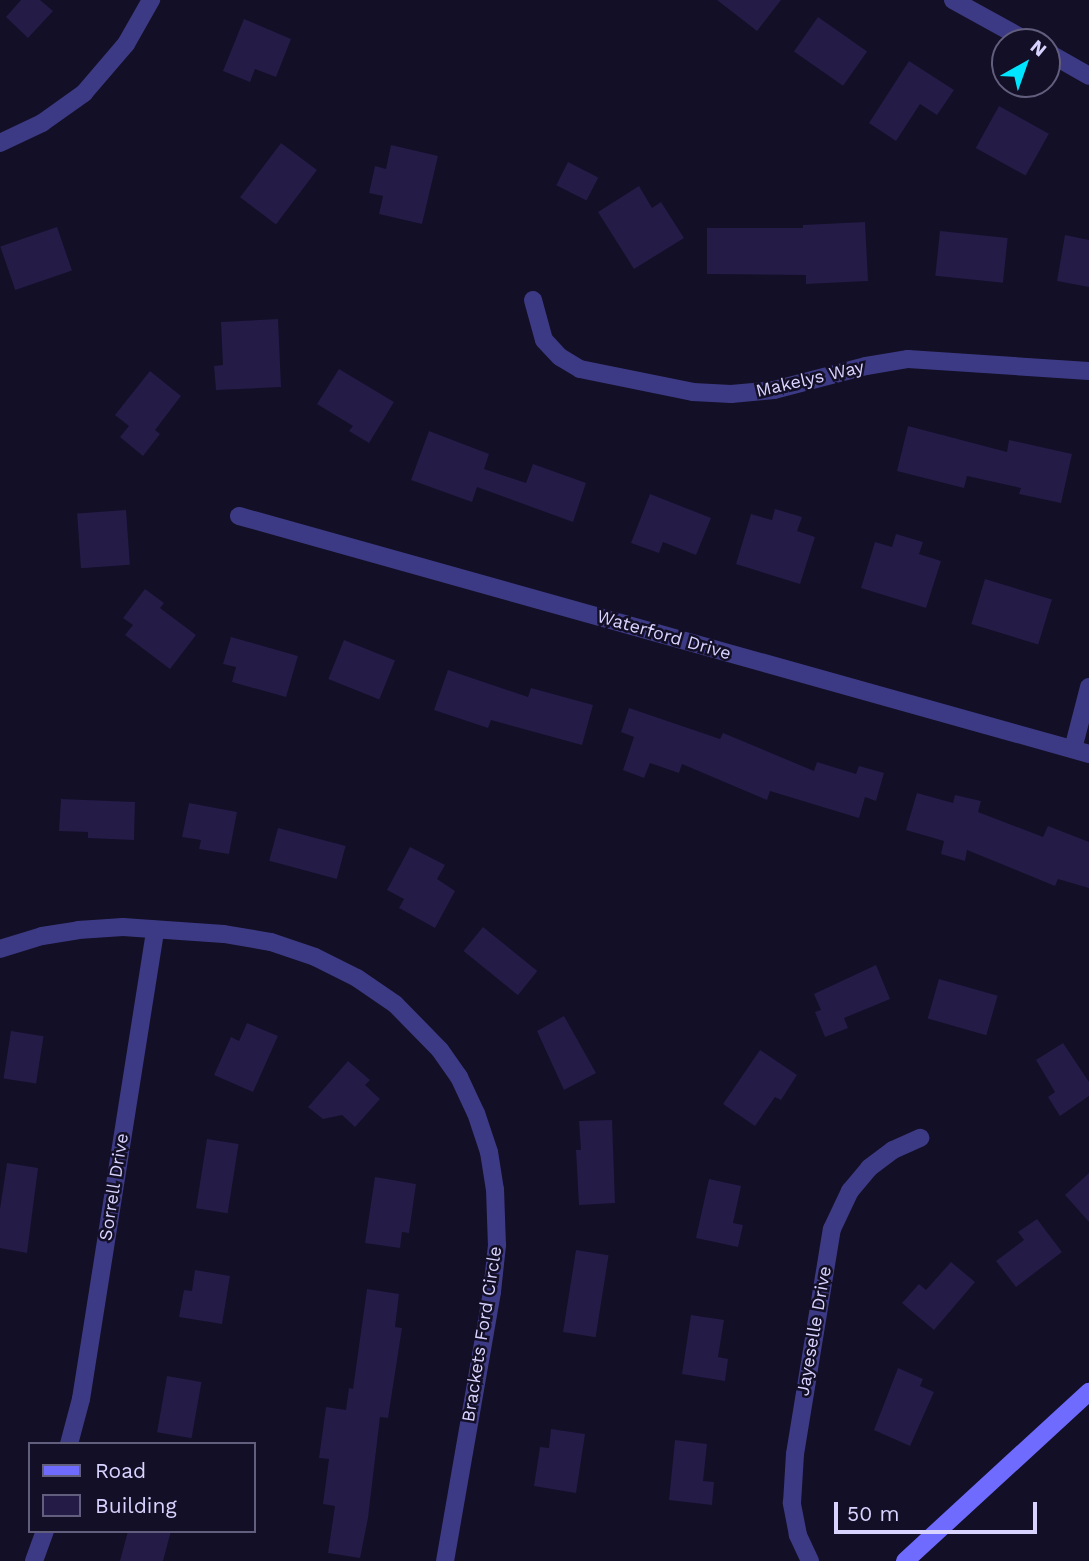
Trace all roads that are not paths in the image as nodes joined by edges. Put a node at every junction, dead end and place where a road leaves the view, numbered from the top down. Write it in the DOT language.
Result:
graph roads {
  1 [pos="151,0"];
  2 [pos="953,0"];
  3 [pos="1004,28"];
  4 [pos="1061,60"];
  5 [pos="1089,76"];
  6 [pos="0,143"];
  7 [pos="533,300"];
  8 [pos="1089,371"];
  9 [pos="239,516"];
  10 [pos="1089,687"];
  11 [pos="1081,751"];
  12 [pos="155,930"];
  13 [pos="0,949"];
  14 [pos="920,1138"];
  15 [pos="1089,1392"];
  16 [pos="70,1442"];
  17 [pos="44,1533"];
  18 [pos="34,1561"];
  19 [pos="445,1561"];
  20 [pos="810,1561"];
  21 [pos="905,1561"];
  1 -- 6 [label="street"];
  2 -- 3 [label="street"];
  4 -- 5 [label="street"];
  7 -- 8 [label="street, Makelys Way"];
  9 -- 11 [label="street, Waterford Drive"];
  10 -- 11 [label="street"];
  12 -- 13 [label="street, Brackets Ford Circle"];
  12 -- 16 [label="street, Sorrell Drive"];
  12 -- 19 [label="street, Brackets Ford Circle"];
  14 -- 20 [label="street, Jayeselle Drive"];
  15 -- 21 [label="street"];
  17 -- 18 [label="street"];
}
